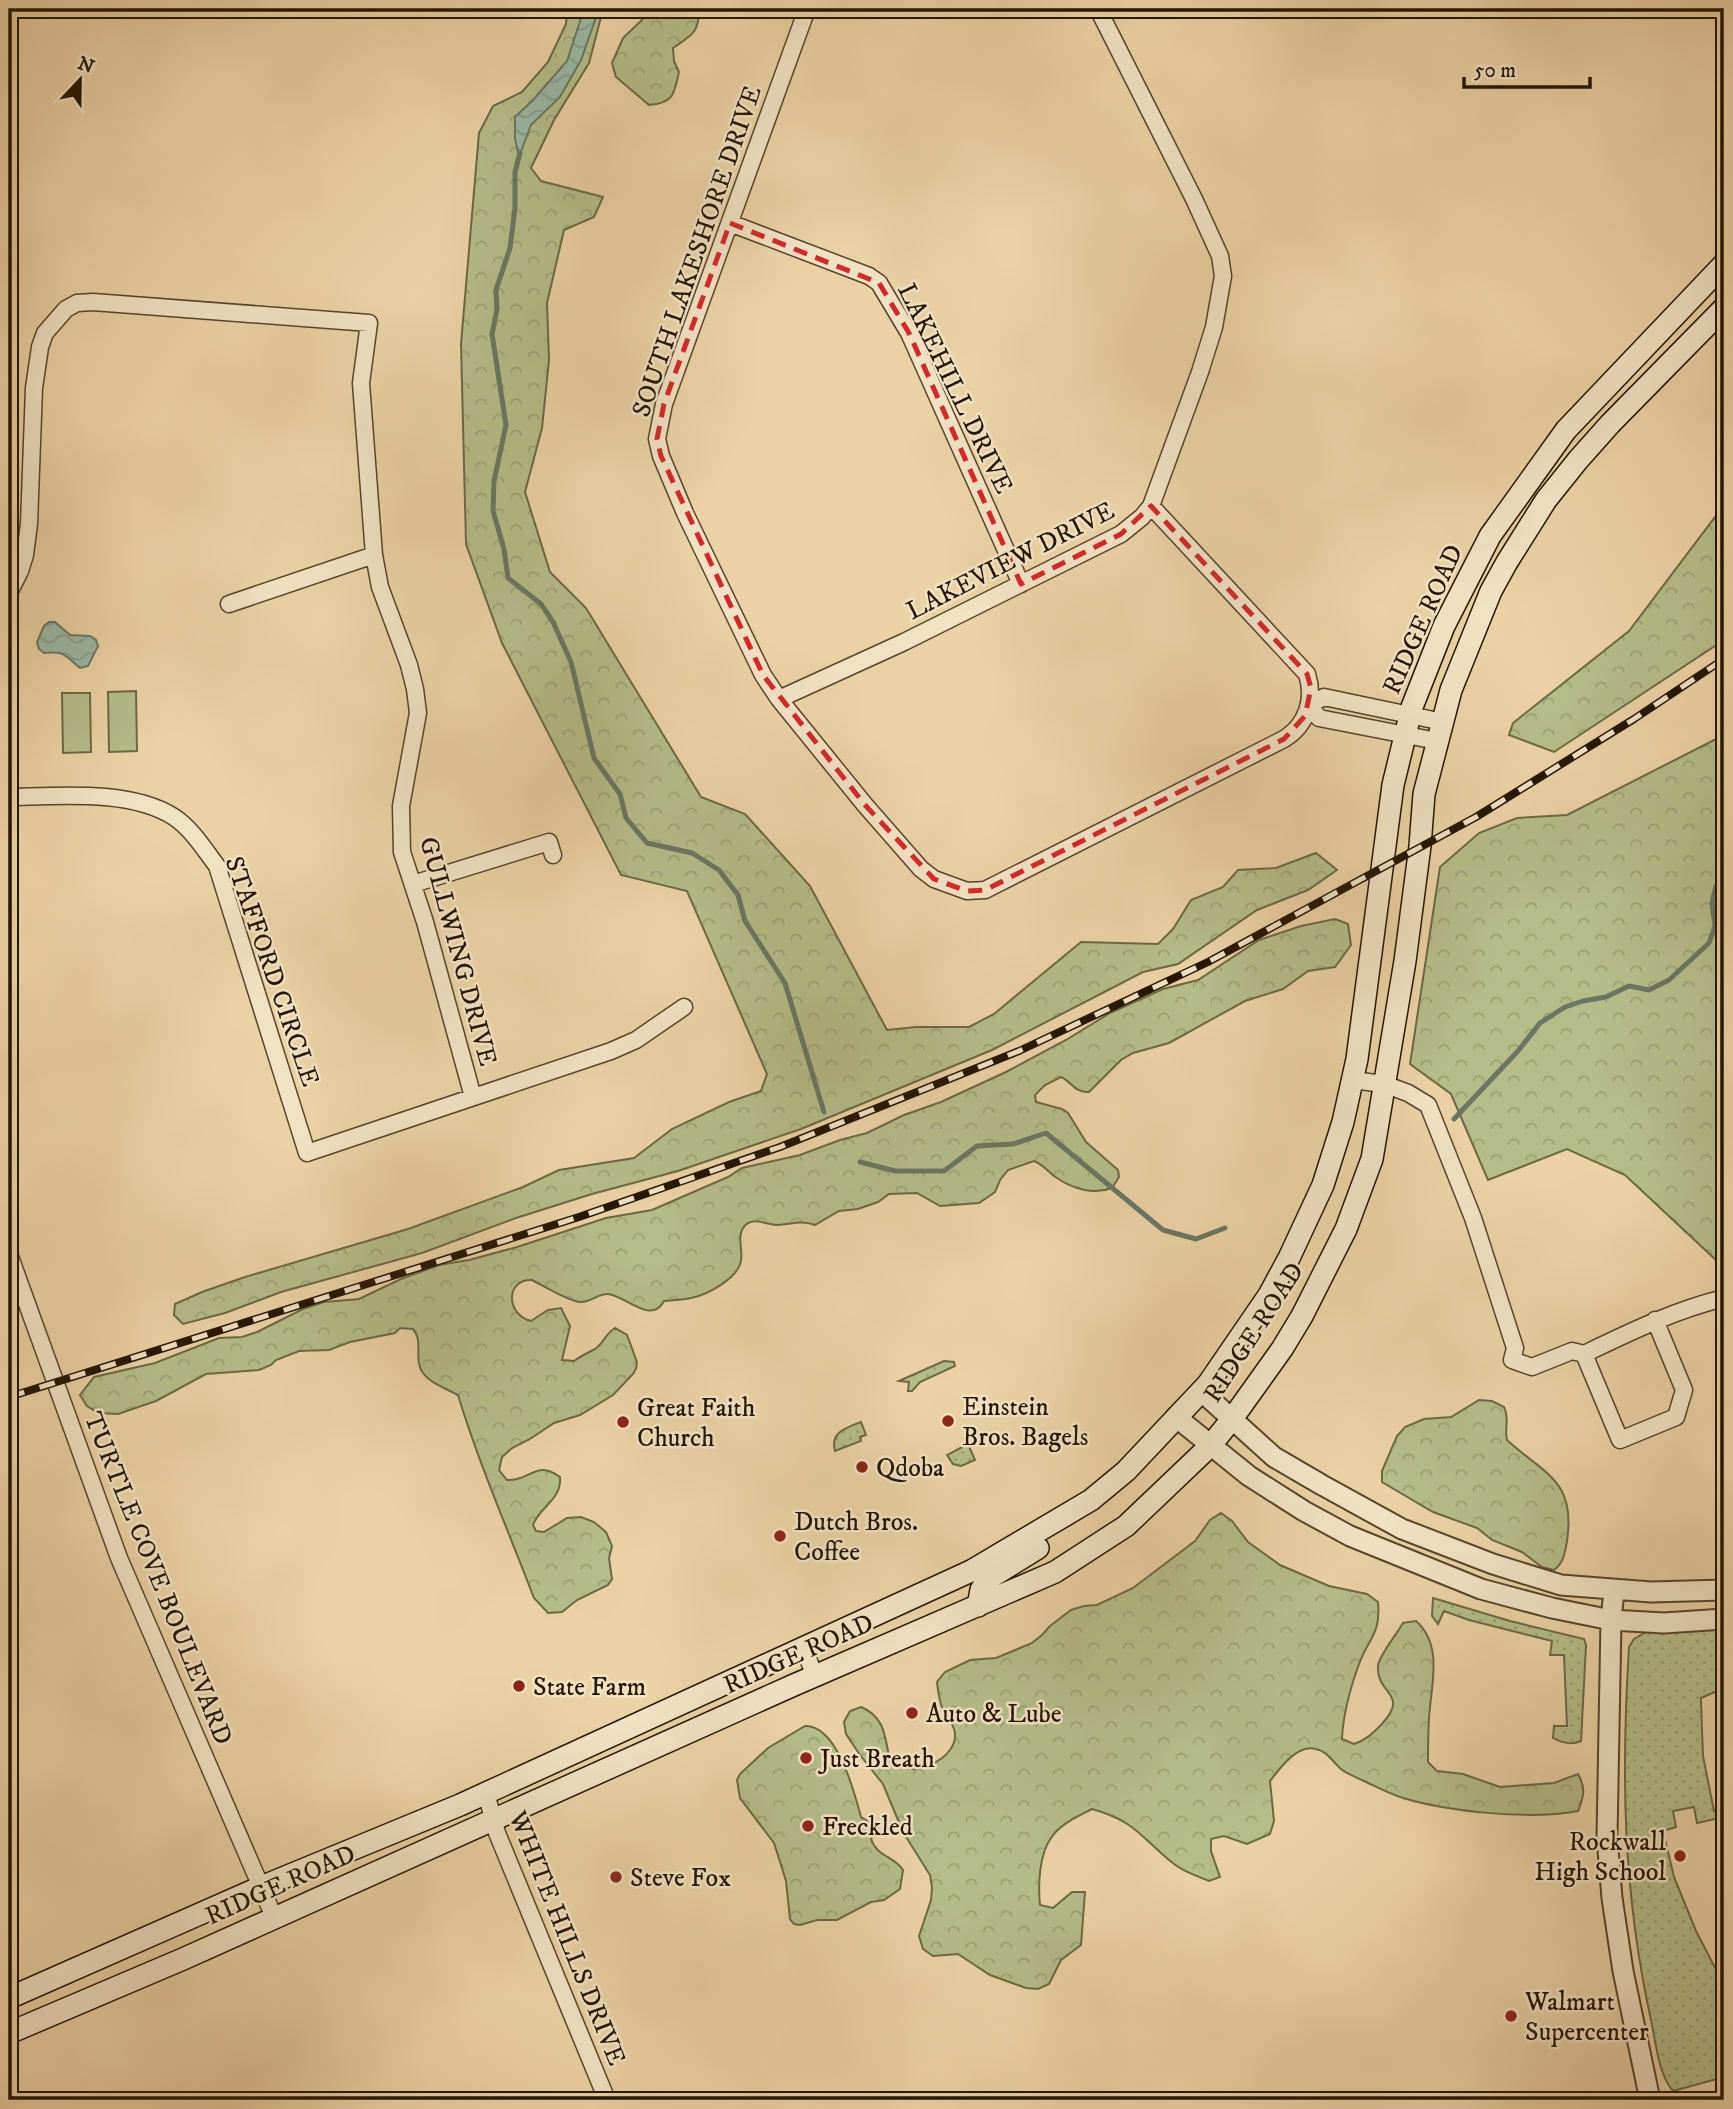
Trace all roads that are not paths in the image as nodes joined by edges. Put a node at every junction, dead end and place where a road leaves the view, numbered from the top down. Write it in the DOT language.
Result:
graph roads {
  1 [pos="807,9"];
  2 [pos="1098,9"];
  3 [pos="730,223"];
  4 [pos="1724,264"];
  5 [pos="1724,308"];
  6 [pos="1151,506"];
  7 [pos="374,555"];
  8 [pos="1021,584"];
  9 [pos="9,593"];
  10 [pos="229,604"];
  11 [pos="779,699"];
  12 [pos="1309,705"];
  13 [pos="1408,725"];
  14 [pos="1440,732"];
  15 [pos="9,797"];
  16 [pos="553,855"];
  17 [pos="413,884"];
  18 [pos="684,1007"];
  19 [pos="1352,1080"];
  20 [pos="1384,1084"];
  21 [pos="473,1097"];
  22 [pos="9,1254"];
  23 [pos="1724,1298"];
  24 [pos="1655,1320"];
  25 [pos="1584,1353"];
  26 [pos="1201,1391"];
  27 [pos="1176,1417"];
  28 [pos="1232,1419"];
  29 [pos="1211,1445"];
  30 [pos="1091,1500"];
  31 [pos="1724,1590"];
  32 [pos="1614,1591"];
  33 [pos="978,1606"];
  34 [pos="1724,1619"];
  35 [pos="1611,1620"];
  36 [pos="804,1649"];
  37 [pos="815,1675"];
  38 [pos="486,1793"];
  39 [pos="492,1820"];
  40 [pos="261,1887"];
  41 [pos="274,1917"];
  42 [pos="9,1998"];
  43 [pos="9,2033"];
  44 [pos="607,2100"];
  45 [pos="1650,2100"];
  1 -- 3 [label="street, SOUTH LAKESHORE DRIVE"];
  2 -- 6 [label="street, LAKEVIEW DRIVE"];
  3 -- 8 [label="street, LAKEHILL DRIVE"];
  3 -- 11 [label="street, SOUTH LAKESHORE DRIVE"];
  4 -- 13 [label="main road, RIDGE ROAD"];
  5 -- 14 [label="main road, RIDGE ROAD"];
  6 -- 8 [label="street, LAKEVIEW DRIVE"];
  6 -- 12 [label="street"];
  7 -- 9 [label="street, GULLWING DRIVE"];
  7 -- 10 [label="street"];
  7 -- 17 [label="street, GULLWING DRIVE"];
  8 -- 11 [label="street, LAKEVIEW DRIVE"];
  11 -- 12 [label="street, SOUTH LAKESHORE DRIVE"];
  12 -- 13 [label="street"];
  13 -- 14 [label="street"];
  13 -- 19 [label="main road, RIDGE ROAD"];
  14 -- 20 [label="main road, RIDGE ROAD"];
  15 -- 21 [label="street, STAFFORD CIRCLE"];
  16 -- 17 [label="street"];
  17 -- 21 [label="street, GULLWING DRIVE"];
  18 -- 21 [label="street"];
  19 -- 20 [label="street"];
  19 -- 26 [label="main road, RIDGE ROAD"];
  20 -- 25 [label="street"];
  20 -- 28 [label="main road, RIDGE ROAD"];
  22 -- 40 [label="street, TURTLE COVE BOULEVARD"];
  23 -- 24 [label="street"];
  24 -- 25 [label="street"];
  24 -- 25 [label="street"];
  26 -- 27 [label="main road, RIDGE ROAD"];
  26 -- 28 [label="street"];
  27 -- 29 [label="street"];
  27 -- 30 [label="main road, RIDGE ROAD"];
  28 -- 29 [label="main road, RIDGE ROAD"];
  28 -- 32 [label="street"];
  29 -- 33 [label="main road, RIDGE ROAD"];
  29 -- 35 [label="street"];
  30 -- 33 [label="main road"];
  30 -- 36 [label="main road, RIDGE ROAD"];
  31 -- 32 [label="street"];
  32 -- 35 [label="street"];
  33 -- 37 [label="main road, RIDGE ROAD"];
  34 -- 35 [label="street"];
  35 -- 45 [label="street"];
  36 -- 37 [label="street"];
  36 -- 38 [label="main road, RIDGE ROAD"];
  37 -- 39 [label="main road, RIDGE ROAD"];
  38 -- 39 [label="street, WHITE HILLS DRIVE"];
  38 -- 40 [label="main road, RIDGE ROAD"];
  39 -- 41 [label="main road, RIDGE ROAD"];
  39 -- 44 [label="street, WHITE HILLS DRIVE"];
  40 -- 41 [label="street, TURTLE COVE BOULEVARD"];
  40 -- 42 [label="main road, RIDGE ROAD"];
  41 -- 43 [label="main road, RIDGE ROAD"];
}
